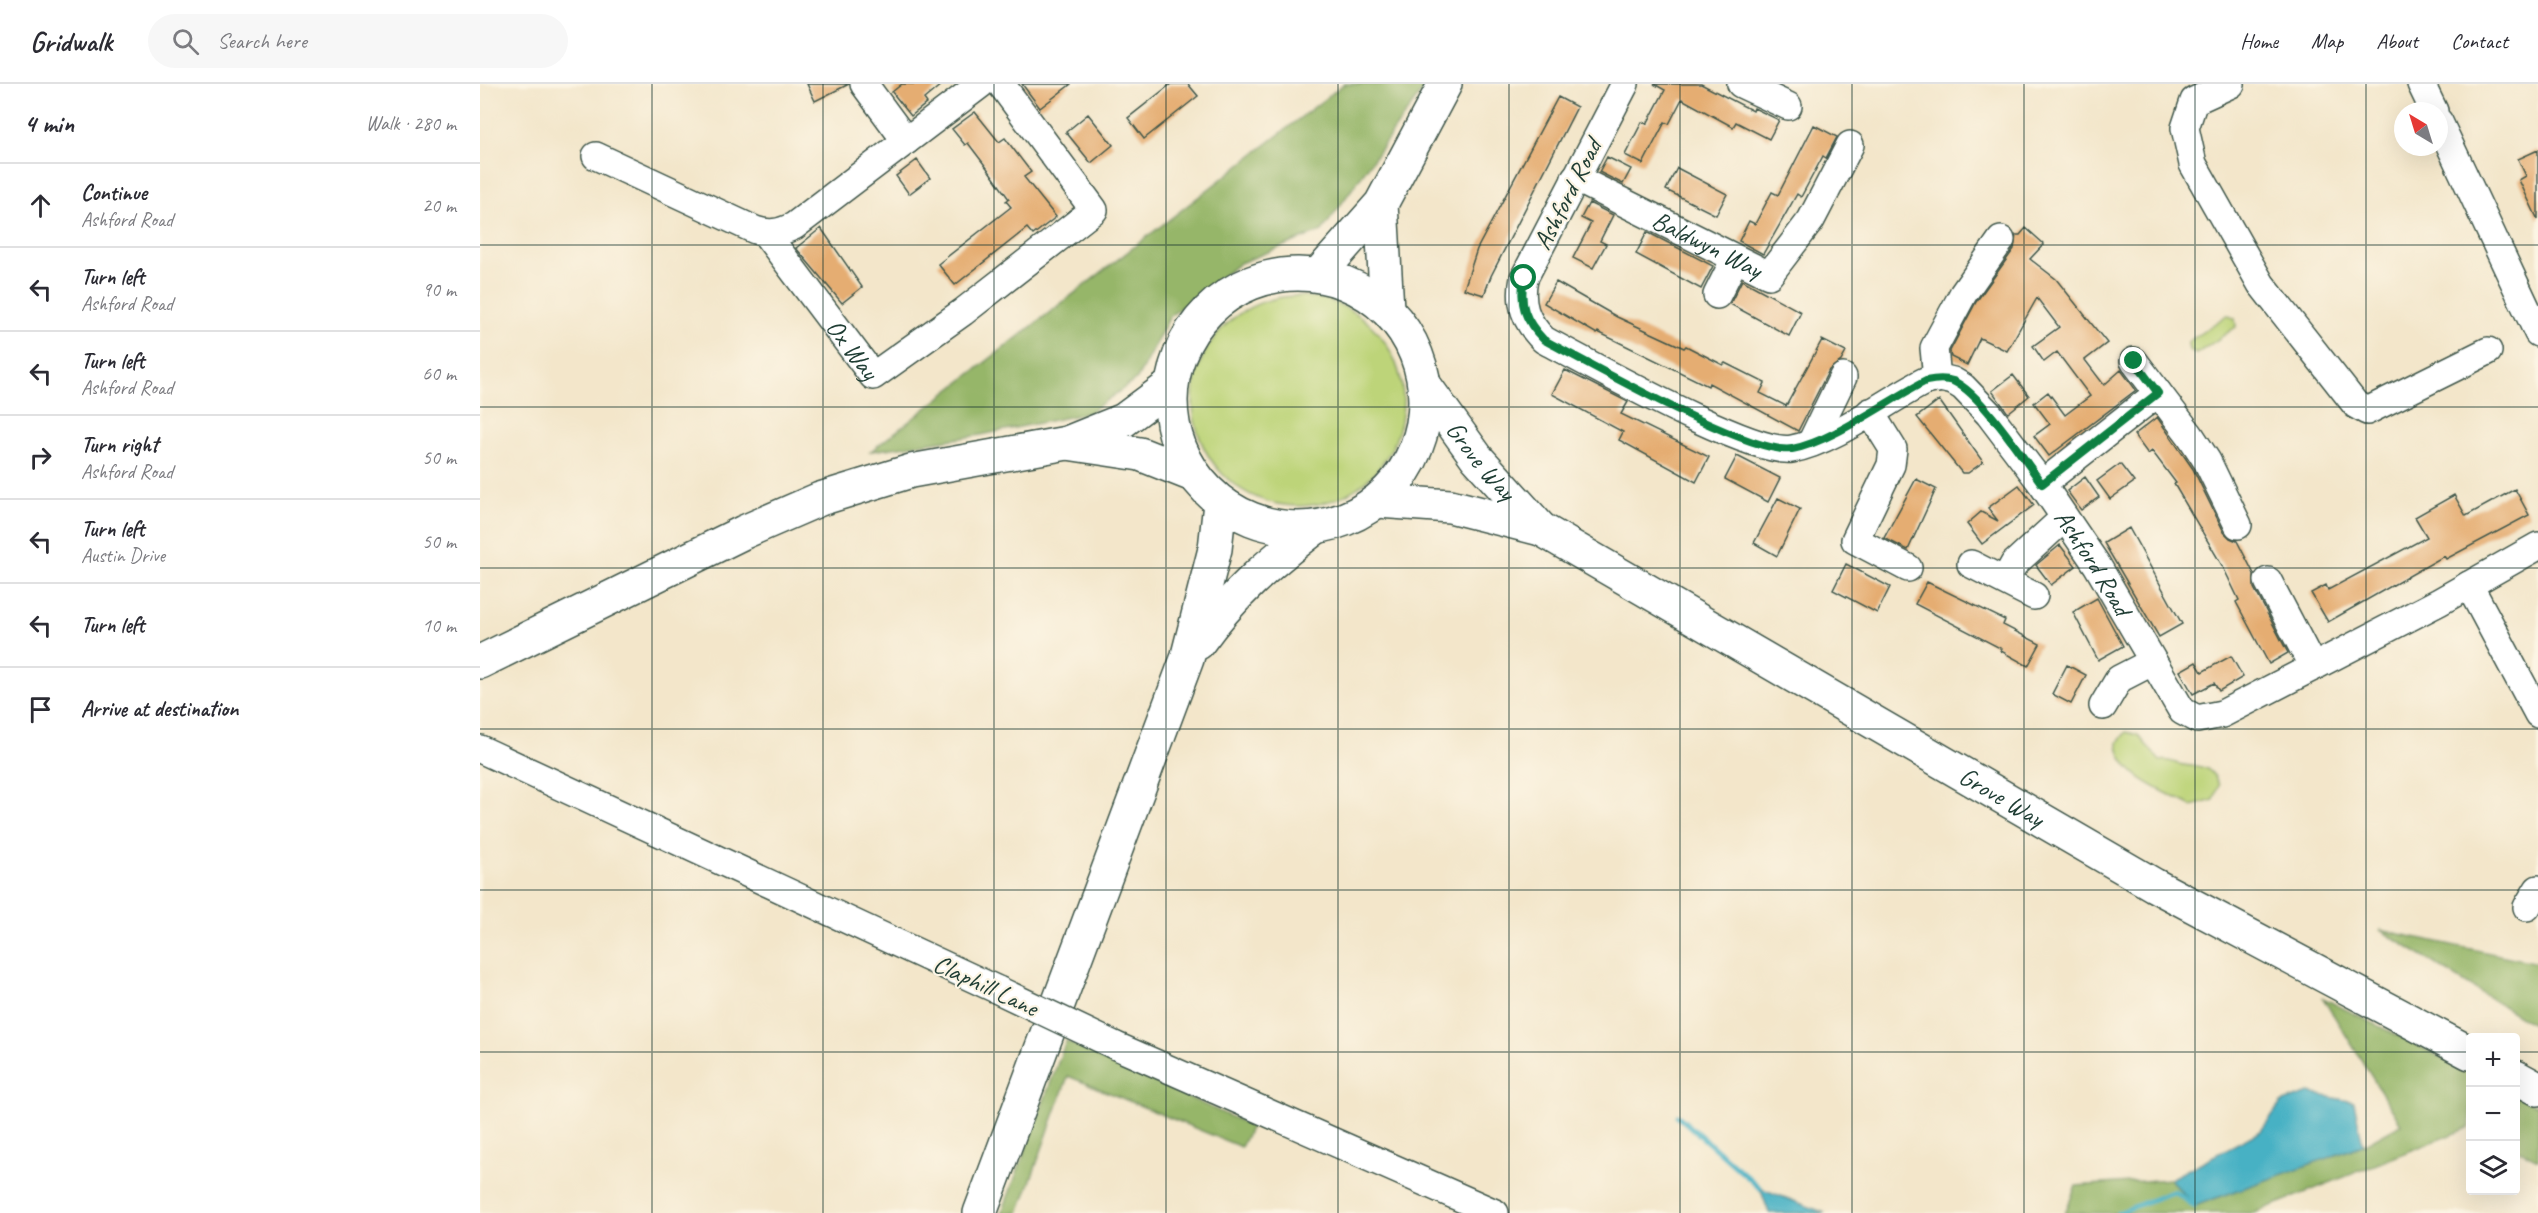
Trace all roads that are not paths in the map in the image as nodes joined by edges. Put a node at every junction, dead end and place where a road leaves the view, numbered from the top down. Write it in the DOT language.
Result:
graph roads {
  1 [pos="864,84"];
  2 [pos="1445,84"];
  3 [pos="1624,84"];
  4 [pos="1741,84"];
  5 [pos="2231,84"];
  6 [pos="2421,84"];
  7 [pos="987,85"];
  8 [pos="2430,102"];
  9 [pos="1788,106"];
  10 [pos="906,141"];
  11 [pos="2448,141"];
  12 [pos="1850,145"];
  13 [pos="596,156"];
  14 [pos="1575,178"];
  15 [pos="1381,204"];
  16 [pos="766,234"];
  17 [pos="2001,240"];
  18 [pos="1735,259"];
  19 [pos="1319,274"];
  20 [pos="1717,295"];
  21 [pos="1388,309"];
  22 [pos="2537,329"];
  23 [pos="2487,350"];
  24 [pos="2134,361"];
  25 [pos="1843,378"];
  26 [pos="1937,379"];
  27 [pos="1171,385"];
  28 [pos="1426,387"];
  29 [pos="2158,393"];
  30 [pos="1870,412"];
  31 [pos="1067,443"];
  32 [pos="1811,443"];
  33 [pos="1193,475"];
  34 [pos="2042,484"];
  35 [pos="1378,501"];
  36 [pos="1220,503"];
  37 [pos="2063,519"];
  38 [pos="2238,525"];
  39 [pos="1315,528"];
  40 [pos="1541,529"];
  41 [pos="2538,546"];
  42 [pos="1971,564"];
  43 [pos="1908,568"];
  44 [pos="2005,580"];
  45 [pos="2268,581"];
  46 [pos="2469,585"];
  47 [pos="2034,596"];
  48 [pos="1187,659"];
  49 [pos="480,662"];
  50 [pos="2151,663"];
  51 [pos="2313,666"];
  52 [pos="2103,706"];
  53 [pos="2538,714"];
  54 [pos="480,748"];
  55 [pos="2466,1051"];
  56 [pos="2520,1079"];
  57 [pos="2538,1089"];
  58 [pos="980,1213"];
  59 [pos="1495,1213"];
  1 -- 10 [label="street"];
  2 -- 15 [label="main road"];
  3 -- 14 [label="street, Ashford Road"];
  4 -- 9 [label="street"];
  5 -- 23 [label="street"];
  6 -- 8 [label="street"];
  7 -- 10 [label="street"];
  7 -- 16 [label="street, Ox Way"];
  10 -- 16 [label="street"];
  11 -- 22 [label="street"];
  12 -- 18 [label="street, Baldwyn Way"];
  13 -- 16 [label="street, Ox Way"];
  14 -- 18 [label="street, Baldwyn Way"];
  14 -- 32 [label="street, Ashford Road"];
  15 -- 19 [label="main road"];
  15 -- 21 [label="main road"];
  17 -- 26 [label="street"];
  18 -- 20 [label="street"];
  19 -- 21 [label="main road"];
  19 -- 27 [label="main road"];
  21 -- 28 [label="main road"];
  24 -- 29 [label="street"];
  25 -- 32 [label="street"];
  26 -- 30 [label="street, Ashford Road"];
  26 -- 34 [label="street, Ashford Road"];
  27 -- 31 [label="main road"];
  27 -- 33 [label="main road"];
  28 -- 35 [label="main road"];
  28 -- 40 [label="main road, Grove Way"];
  29 -- 34 [label="street"];
  29 -- 38 [label="street"];
  30 -- 32 [label="street, Ashford Road"];
  30 -- 43 [label="street"];
  31 -- 33 [label="main road"];
  31 -- 49 [label="main road"];
  33 -- 36 [label="main road"];
  34 -- 37 [label="street, Ashford Road"];
  35 -- 39 [label="main road"];
  35 -- 40 [label="main road, Grove Way"];
  36 -- 39 [label="main road"];
  36 -- 48 [label="main road"];
  37 -- 44 [label="street"];
  37 -- 50 [label="street, Ashford Road"];
  39 -- 48 [label="main road"];
  40 -- 55 [label="main road, Grove Way"];
  41 -- 46 [label="street, Ashford Road"];
  42 -- 44 [label="street"];
  44 -- 47 [label="street"];
  45 -- 51 [label="street"];
  46 -- 51 [label="street, Ashford Road"];
  46 -- 53 [label="street"];
  48 -- 58 [label="main road"];
  50 -- 51 [label="street, Ashford Road"];
  50 -- 52 [label="street"];
  54 -- 59 [label="street, Claphill Lane, bridge"];
  56 -- 57 [label="main road"];
}
